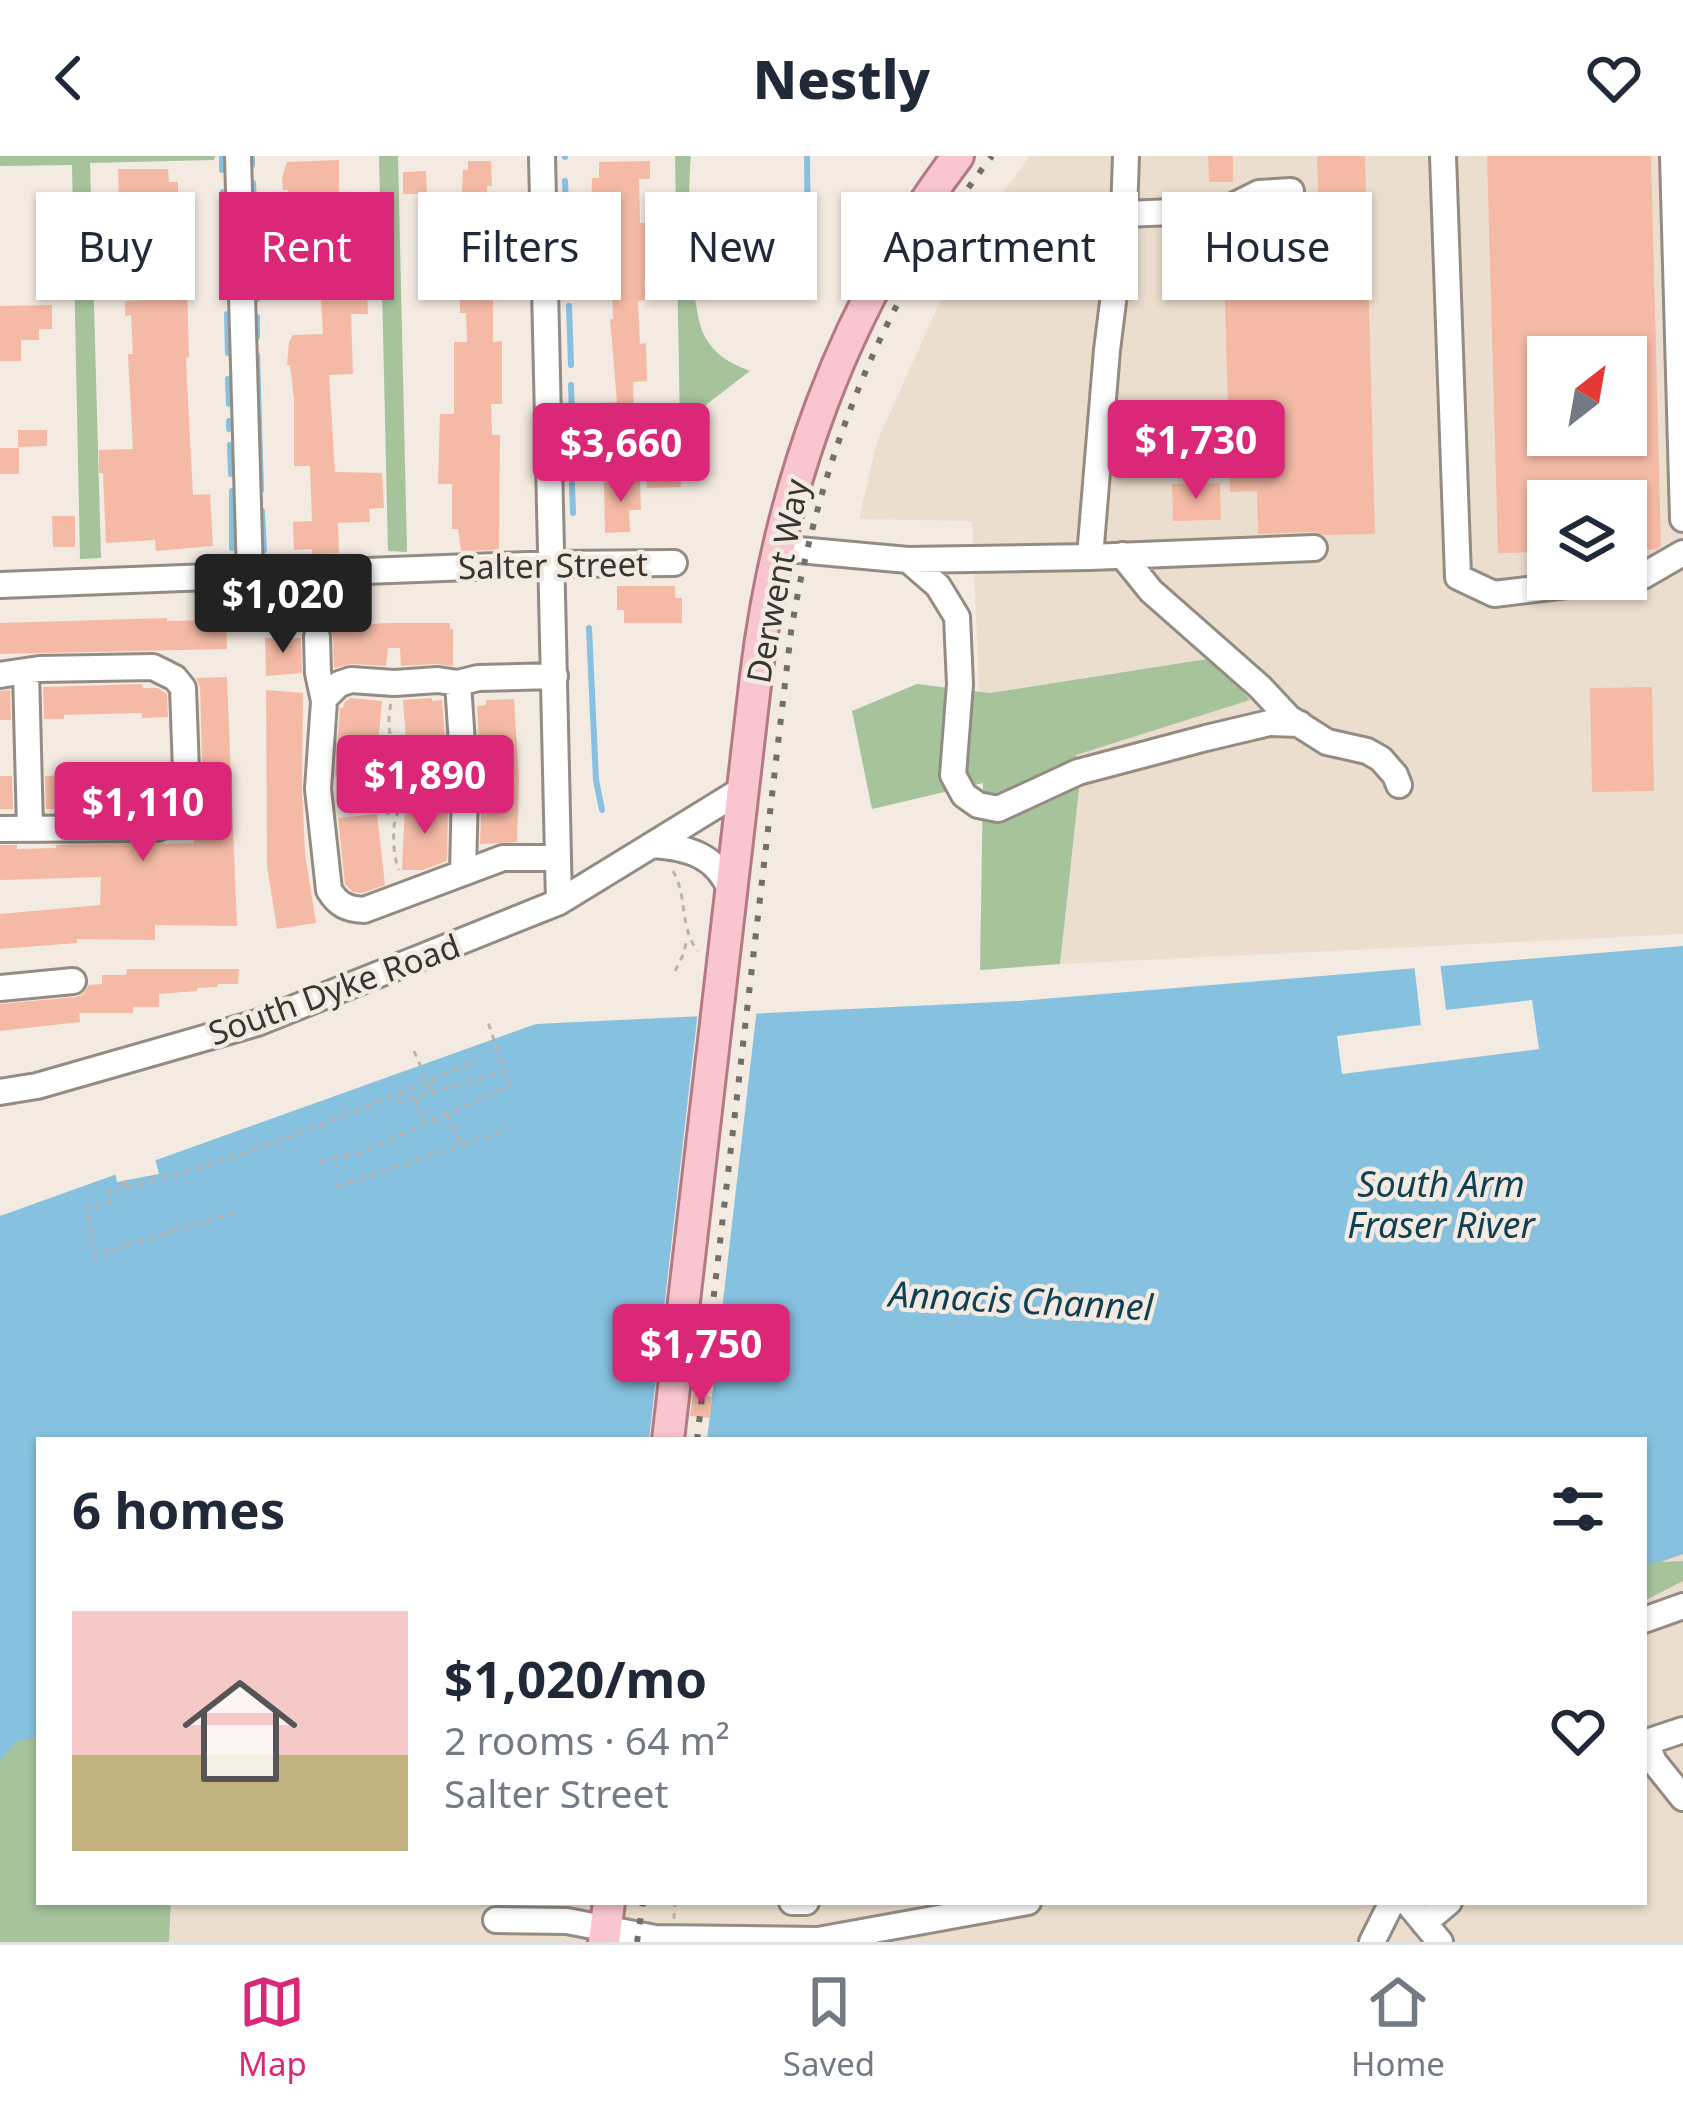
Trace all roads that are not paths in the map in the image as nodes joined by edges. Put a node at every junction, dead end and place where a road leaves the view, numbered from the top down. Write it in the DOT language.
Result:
graph roads {
  1 [pos="238,156"];
  2 [pos="542,156"];
  3 [pos="958,156"];
  4 [pos="1126,156"];
  5 [pos="1443,156"];
  6 [pos="1673,156"];
  7 [pos="1291,191"];
  8 [pos="1125,192"];
  9 [pos="1138,214"];
  10 [pos="1113,300"];
  11 [pos="1683,519"];
  12 [pos="777,548"];
  13 [pos="1314,548"];
  14 [pos="1683,553"];
  15 [pos="1122,555"];
  16 [pos="1090,557"];
  17 [pos="908,560"];
  18 [pos="674,562"];
  19 [pos="552,564"];
  20 [pos="1647,574"];
  21 [pos="250,575"];
  22 [pos="0,585"];
  23 [pos="1527,590"];
  24 [pos="317,637"];
  25 [pos="13,674"];
  26 [pos="555,676"];
  27 [pos="458,683"];
  28 [pos="324,699"];
  29 [pos="1300,724"];
  30 [pos="1399,785"];
  31 [pos="743,790"];
  32 [pos="30,827"];
  33 [pos="0,829"];
  34 [pos="661,855"];
  35 [pos="559,857"];
  36 [pos="463,874"];
  37 [pos="731,892"];
  38 [pos="560,902"];
  39 [pos="73,981"];
  40 [pos="0,988"];
  41 [pos="0,1092"];
  42 [pos="668,1437"];
  43 [pos="1683,1606"];
  44 [pos="1647,1619"];
  45 [pos="1683,1730"];
  46 [pos="1647,1742"];
  47 [pos="1647,1747"];
  48 [pos="1683,1798"];
  49 [pos="996,1905"];
  50 [pos="1390,1905"];
  51 [pos="1410,1905"];
  52 [pos="1447,1905"];
  53 [pos="920,1912"];
  54 [pos="606,1924"];
  55 [pos="1432,1932"];
  56 [pos="875,1937"];
  57 [pos="547,1942"];
  58 [pos="1372,1942"];
  1 -- 21 [label="street"];
  2 -- 19 [label="street"];
  3 -- 12 [label="main road, Derwent Way"];
  4 -- 8 [label="street"];
  5 -- 23 [label="street"];
  6 -- 11 [label="street"];
  7 -- 9 [label="street"];
  10 -- 16 [label="street"];
  12 -- 17 [label="street"];
  12 -- 31 [label="main road, Derwent Way"];
  13 -- 15 [label="street"];
  14 -- 20 [label="street"];
  15 -- 16 [label="street"];
  15 -- 29 [label="street"];
  16 -- 17 [label="street"];
  17 -- 29 [label="street"];
  18 -- 19 [label="street, Salter Street"];
  19 -- 21 [label="street, Salter Street"];
  19 -- 26 [label="street"];
  21 -- 22 [label="street, Salter Street"];
  24 -- 28 [label="street"];
  25 -- 32 [label="street"];
  25 -- 32 [label="street"];
  26 -- 27 [label="street"];
  26 -- 35 [label="street"];
  27 -- 28 [label="street"];
  27 -- 36 [label="street"];
  28 -- 36 [label="street"];
  29 -- 30 [label="street"];
  31 -- 34 [label="street, South Dyke Road"];
  31 -- 37 [label="main road, Derwent Way"];
  32 -- 33 [label="street"];
  34 -- 37 [label="street"];
  34 -- 38 [label="street, South Dyke Road"];
  35 -- 36 [label="street"];
  35 -- 38 [label="street"];
  37 -- 42 [label="main road, Derwent Way"];
  38 -- 41 [label="street, South Dyke Road"];
  39 -- 40 [label="street"];
  43 -- 44 [label="street"];
  45 -- 46 [label="street"];
  47 -- 48 [label="street"];
  49 -- 53 [label="street"];
  50 -- 58 [label="street"];
  51 -- 55 [label="street"];
  52 -- 55 [label="street"];
  53 -- 56 [label="street"];
  54 -- 56 [label="street"];
  54 -- 57 [label="street"];
}
